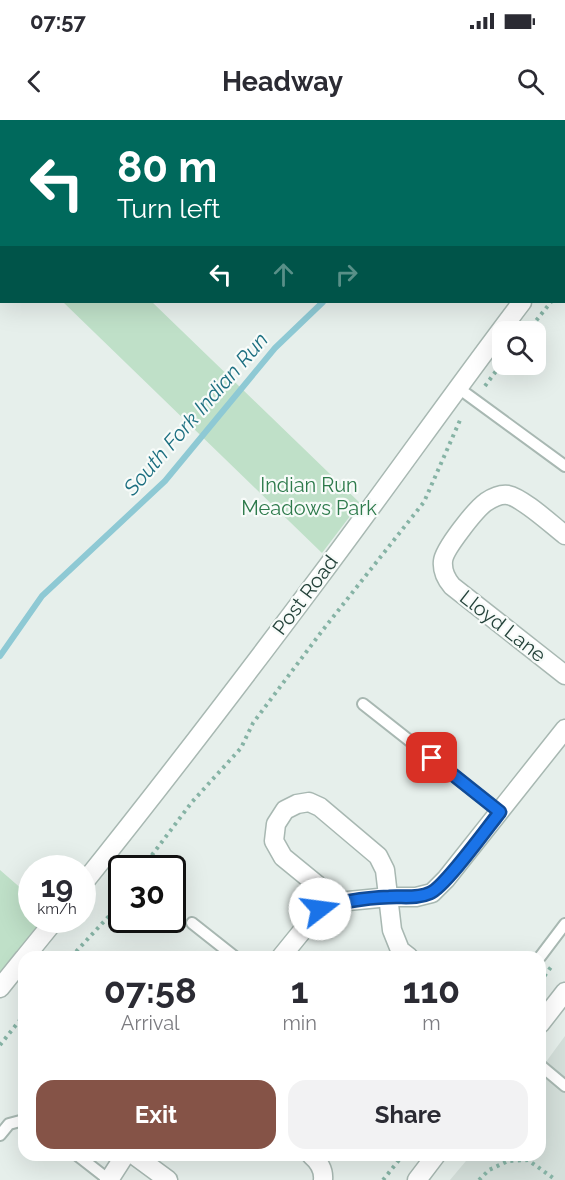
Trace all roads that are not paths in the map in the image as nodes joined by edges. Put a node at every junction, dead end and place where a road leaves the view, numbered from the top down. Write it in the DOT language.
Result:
graph roads {
  1 [pos="521,303"];
  2 [pos="457,387"];
  3 [pos="565,466"];
  4 [pos="565,535"];
  5 [pos="565,675"];
  6 [pos="363,704"];
  7 [pos="565,729"];
  8 [pos="500,812"];
  9 [pos="96,867"];
  10 [pos="389,897"];
  11 [pos="338,902"];
  12 [pos="192,923"];
  13 [pos="565,924"];
  14 [pos="44,933"];
  15 [pos="29,951"];
  16 [pos="227,951"];
  17 [pos="286,951"];
  18 [pos="401,951"];
  19 [pos="545,951"];
  20 [pos="18,965"];
  21 [pos="0,988"];
  22 [pos="565,992"];
  23 [pos="546,1016"];
  24 [pos="546,1070"];
  25 [pos="565,1086"];
  26 [pos="18,1121"];
  27 [pos="0,1135"];
  28 [pos="85,1161"];
  29 [pos="120,1161"];
  30 [pos="142,1161"];
  31 [pos="317,1161"];
  32 [pos="431,1161"];
  33 [pos="109,1180"];
  34 [pos="168,1180"];
  35 [pos="323,1180"];
  36 [pos="417,1180"];
  1 -- 2 [label="street, Post Road"];
  2 -- 3 [label="lane"];
  2 -- 9 [label="street, Post Road"];
  4 -- 5 [label="street, Lloyd Lane"];
  6 -- 8 [label="lane"];
  7 -- 8 [label="street"];
  8 -- 10 [label="street"];
  10 -- 11 [label="street"];
  10 -- 11 [label="street"];
  10 -- 18 [label="street"];
  11 -- 17 [label="street"];
  12 -- 16 [label="lane"];
  13 -- 19 [label="lane"];
  14 -- 15 [label="street"];
  20 -- 21 [label="street"];
  22 -- 23 [label="street"];
  24 -- 25 [label="lane"];
  26 -- 27 [label="lane"];
  28 -- 33 [label="lane"];
  29 -- 33 [label="street"];
  30 -- 34 [label="street"];
  31 -- 35 [label="street"];
  32 -- 36 [label="street"];
}
